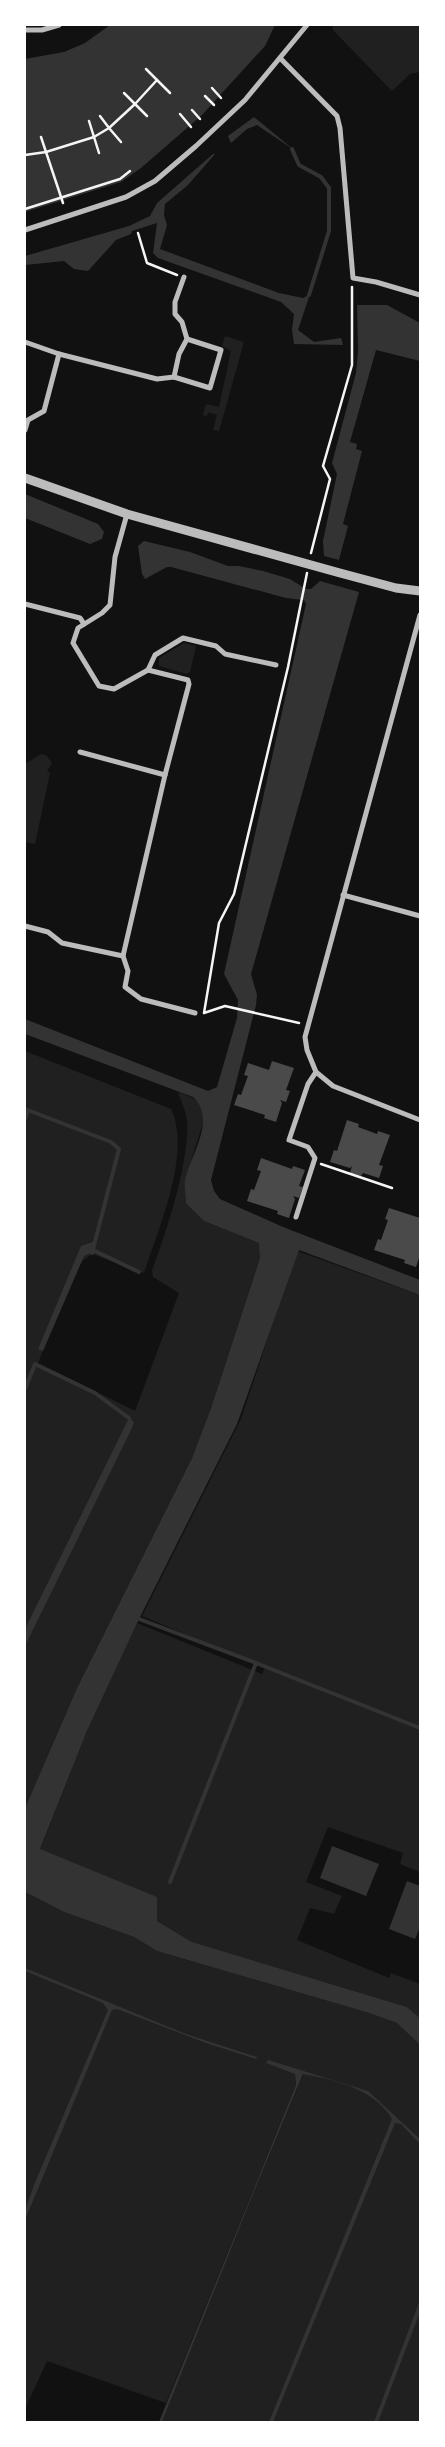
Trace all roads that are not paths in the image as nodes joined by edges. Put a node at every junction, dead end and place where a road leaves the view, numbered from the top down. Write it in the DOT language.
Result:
graph roads {
  1 [pos="60,25"];
  2 [pos="307,25"];
  3 [pos="25,30"];
  4 [pos="280,58"];
  5 [pos="25,230"];
  6 [pos="184,277"];
  7 [pos="420,295"];
  8 [pos="187,339"];
  9 [pos="25,342"];
  10 [pos="58,354"];
  11 [pos="174,377"];
  12 [pos="25,430"];
  13 [pos="25,478"];
  14 [pos="127,514"];
  15 [pos="420,591"];
  16 [pos="25,604"];
  17 [pos="420,615"];
  18 [pos="84,624"];
  19 [pos="276,665"];
  20 [pos="148,670"];
  21 [pos="80,752"];
  22 [pos="165,775"];
  23 [pos="343,895"];
  24 [pos="420,916"];
  25 [pos="25,926"];
  26 [pos="123,956"];
  27 [pos="195,1013"];
  28 [pos="316,1072"];
  29 [pos="420,1120"];
  30 [pos="296,1217"];
  1 -- 3 [label="street"];
  2 -- 4 [label="street"];
  4 -- 5 [label="street"];
  4 -- 7 [label="street"];
  6 -- 8 [label="street"];
  8 -- 11 [label="street"];
  8 -- 11 [label="street"];
  9 -- 10 [label="street"];
  10 -- 11 [label="street"];
  10 -- 12 [label="street"];
  13 -- 14 [label="street"];
  14 -- 15 [label="street"];
  14 -- 18 [label="street"];
  16 -- 18 [label="street"];
  17 -- 23 [label="street"];
  18 -- 20 [label="street"];
  19 -- 20 [label="street"];
  20 -- 22 [label="street"];
  21 -- 22 [label="street"];
  22 -- 26 [label="street"];
  23 -- 24 [label="street"];
  23 -- 28 [label="street"];
  25 -- 26 [label="street"];
  26 -- 27 [label="street"];
  28 -- 29 [label="street"];
  28 -- 30 [label="street"];
}
